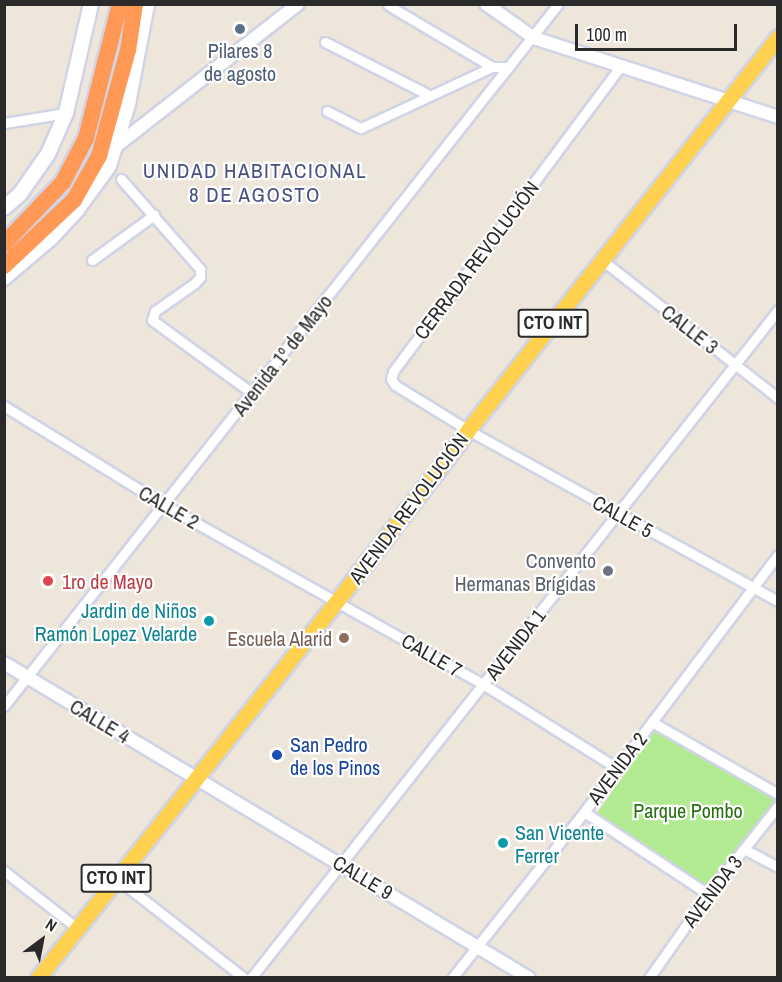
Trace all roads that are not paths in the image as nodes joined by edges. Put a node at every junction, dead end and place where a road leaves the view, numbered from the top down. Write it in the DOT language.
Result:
graph roads {
  1 [pos="91,4"];
  2 [pos="110,4"];
  3 [pos="120,4"];
  4 [pos="133,4"];
  5 [pos="147,4"];
  6 [pos="298,4"];
  7 [pos="486,4"];
  8 [pos="558,4"];
  9 [pos="388,5"];
  10 [pos="777,37"];
  11 [pos="534,38"];
  12 [pos="325,42"];
  13 [pos="492,67"];
  14 [pos="508,67"];
  15 [pos="620,67"];
  16 [pos="429,95"];
  17 [pos="727,102"];
  18 [pos="327,111"];
  19 [pos="66,113"];
  20 [pos="777,117"];
  21 [pos="4,123"];
  22 [pos="115,147"];
  23 [pos="121,179"];
  24 [pos="4,208"];
  25 [pos="154,215"];
  26 [pos="4,230"];
  27 [pos="4,244"];
  28 [pos="4,258"];
  29 [pos="92,260"];
  30 [pos="602,260"];
  31 [pos="4,266"];
  32 [pos="4,278"];
  33 [pos="777,310"];
  34 [pos="735,366"];
  35 [pos="252,393"];
  36 [pos="777,398"];
  37 [pos="4,406"];
  38 [pos="468,430"];
  39 [pos="164,505"];
  40 [pos="619,513"];
  41 [pos="777,555"];
  42 [pos="754,588"];
  43 [pos="337,601"];
  44 [pos="777,601"];
  45 [pos="4,663"];
  46 [pos="27,677"];
  47 [pos="483,684"];
  48 [pos="4,706"];
  49 [pos="652,722"];
  50 [pos="617,768"];
  51 [pos="195,778"];
  52 [pos="777,794"];
  53 [pos="777,806"];
  54 [pos="584,812"];
  55 [pos="744,849"];
  56 [pos="341,864"];
  57 [pos="777,867"];
  58 [pos="4,871"];
  59 [pos="117,878"];
  60 [pos="708,894"];
  61 [pos="77,928"];
  62 [pos="477,945"];
  63 [pos="38,978"];
  64 [pos="244,978"];
  65 [pos="251,978"];
  66 [pos="452,978"];
  67 [pos="529,978"];
  68 [pos="649,978"];
  1 -- 19 [label="main road"];
  2 -- 26 [label="highway"];
  3 -- 27 [label="highway"];
  4 -- 28 [label="highway"];
  4 -- 31 [label="highway"];
  5 -- 22 [label="main road"];
  6 -- 22 [label="street"];
  7 -- 11 [label="street"];
  8 -- 11 [label="street, Avenida 1º de Mayo"];
  9 -- 13 [label="street"];
  10 -- 17 [label="main road, AVENIDA REVOLUCIÓN / CTO INT"];
  11 -- 14 [label="street, Avenida 1º de Mayo"];
  11 -- 15 [label="street"];
  12 -- 16 [label="street"];
  13 -- 14 [label="street"];
  13 -- 16 [label="street"];
  14 -- 35 [label="street, Avenida 1º de Mayo"];
  15 -- 17 [label="street"];
  15 -- 38 [label="street, CERRADA REVOLUCIÓN"];
  16 -- 18 [label="street"];
  17 -- 20 [label="street"];
  17 -- 30 [label="main road, AVENIDA REVOLUCIÓN / CTO INT"];
  19 -- 21 [label="street"];
  19 -- 24 [label="main road"];
  22 -- 32 [label="main road"];
  23 -- 25 [label="street"];
  25 -- 29 [label="street"];
  25 -- 35 [label="street"];
  30 -- 34 [label="street, CALLE 3"];
  30 -- 38 [label="main road, AVENIDA REVOLUCIÓN / CTO INT"];
  33 -- 34 [label="street, AVENIDA 1"];
  34 -- 36 [label="street, CALLE 3"];
  34 -- 40 [label="street, AVENIDA 1"];
  35 -- 39 [label="street, Avenida 1º de Mayo"];
  37 -- 39 [label="street, CALLE 2"];
  38 -- 40 [label="street, CALLE 5"];
  38 -- 43 [label="main road, AVENIDA REVOLUCIÓN / CTO INT"];
  39 -- 43 [label="street, CALLE 2"];
  39 -- 46 [label="street, Avenida 1º de Mayo"];
  40 -- 42 [label="street, CALLE 5"];
  40 -- 47 [label="street, AVENIDA 1"];
  41 -- 42 [label="street, AVENIDA 2"];
  42 -- 44 [label="street, CALLE 5"];
  42 -- 49 [label="street, AVENIDA 2"];
  43 -- 47 [label="street, CALLE 7"];
  43 -- 51 [label="main road, AVENIDA REVOLUCIÓN / CTO INT"];
  45 -- 46 [label="street, CALLE 4"];
  46 -- 48 [label="street, Avenida 1º de Mayo"];
  46 -- 51 [label="street, CALLE 4"];
  47 -- 50 [label="street, CALLE 7"];
  47 -- 56 [label="street, AVENIDA 1"];
  49 -- 50 [label="street, AVENIDA 2"];
  49 -- 52 [label="street"];
  50 -- 54 [label="street, AVENIDA 2"];
  51 -- 56 [label="street, CALLE 9"];
  51 -- 59 [label="main road, AVENIDA REVOLUCIÓN / CTO INT"];
  53 -- 55 [label="street, AVENIDA 3"];
  54 -- 60 [label="street"];
  54 -- 62 [label="street, AVENIDA 2"];
  55 -- 57 [label="street"];
  55 -- 60 [label="street, AVENIDA 3"];
  56 -- 62 [label="street, CALLE 9"];
  56 -- 65 [label="street, AVENIDA 1"];
  58 -- 61 [label="street"];
  59 -- 61 [label="main road, AVENIDA REVOLUCIÓN / CTO INT"];
  59 -- 64 [label="street"];
  60 -- 68 [label="street, AVENIDA 3"];
  61 -- 63 [label="main road, AVENIDA REVOLUCIÓN / CTO INT"];
  62 -- 66 [label="street, AVENIDA 2"];
  62 -- 67 [label="street, CALLE 9"];
}
